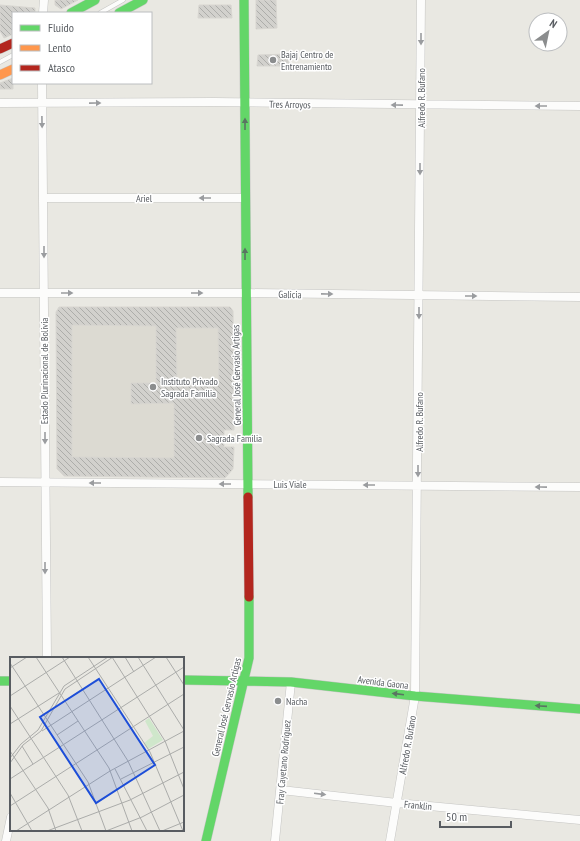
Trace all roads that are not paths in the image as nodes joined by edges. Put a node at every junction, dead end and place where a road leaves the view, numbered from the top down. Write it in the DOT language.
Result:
graph roads {
  1 [pos="44,0"];
  2 [pos="95,0"];
  3 [pos="123,0"];
  4 [pos="143,0"];
  5 [pos="244,0"];
  6 [pos="422,0"];
  7 [pos="43,12"];
  8 [pos="72,12"];
  9 [pos="102,12"];
  10 [pos="120,12"];
  11 [pos="12,43"];
  12 [pos="0,49"];
  13 [pos="12,56"];
  14 [pos="0,62"];
  15 [pos="12,69"];
  16 [pos="0,75"];
  17 [pos="42,84"];
  18 [pos="0,103"];
  19 [pos="245,103"];
  20 [pos="42,104"];
  21 [pos="421,105"];
  22 [pos="580,106"];
  23 [pos="44,198"];
  24 [pos="244,198"];
  25 [pos="0,293"];
  26 [pos="44,293"];
  27 [pos="245,293"];
  28 [pos="420,296"];
  29 [pos="580,297"];
  30 [pos="0,482"];
  31 [pos="45,482"];
  32 [pos="248,484"];
  33 [pos="418,485"];
  34 [pos="580,487"];
  35 [pos="47,657"];
  36 [pos="184,680"];
  37 [pos="245,680"];
  38 [pos="291,682"];
  39 [pos="415,696"];
  40 [pos="580,709"];
  41 [pos="281,790"];
  42 [pos="397,803"];
  43 [pos="580,820"];
  44 [pos="10,822"];
  45 [pos="6,841"];
  46 [pos="206,841"];
  47 [pos="275,841"];
  48 [pos="390,841"];
  1 -- 7 [label="street"];
  2 -- 8 [label="street"];
  3 -- 9 [label="lane"];
  4 -- 10 [label="street"];
  5 -- 19 [label="street, General José Gervasio Artigas"];
  6 -- 21 [label="street, Alfredo R. Bufano, one-way"];
  11 -- 12 [label="street"];
  13 -- 14 [label="lane"];
  15 -- 16 [label="street"];
  17 -- 20 [label="street, Estado Plurinacional de Bolivia"];
  18 -- 20 [label="street, Tres Arroyos"];
  20 -- 19 [label="street, Tres Arroyos, one-way"];
  21 -- 19 [label="street, Tres Arroyos, one-way"];
  24 -- 19 [label="street, General José Gervasio Artigas, one-way"];
  20 -- 23 [label="street, Estado Plurinacional de Bolivia, one-way"];
  22 -- 21 [label="street, Tres Arroyos, one-way"];
  21 -- 28 [label="street, Alfredo R. Bufano, one-way"];
  24 -- 23 [label="street, Ariel, one-way"];
  23 -- 26 [label="street, Estado Plurinacional de Bolivia, one-way"];
  27 -- 24 [label="street, General José Gervasio Artigas, one-way"];
  25 -- 26 [label="street, Galicia"];
  26 -- 27 [label="street, Galicia, one-way"];
  26 -- 31 [label="street, Estado Plurinacional de Bolivia, one-way"];
  27 -- 28 [label="street, Galicia, one-way"];
  27 -- 32 [label="street, General José Gervasio Artigas"];
  28 -- 29 [label="street, Galicia, one-way"];
  28 -- 33 [label="street, Alfredo R. Bufano, one-way"];
  30 -- 31 [label="street, Luis Viale"];
  32 -- 31 [label="street, Luis Viale, one-way"];
  31 -- 35 [label="street, Estado Plurinacional de Bolivia, one-way"];
  33 -- 32 [label="street, Luis Viale, one-way"];
  32 -- 37 [label="street, General José Gervasio Artigas"];
  34 -- 33 [label="street, Luis Viale, one-way"];
  33 -- 39 [label="street, Alfredo R. Bufano"];
  36 -- 37 [label="street, Avenida Gaona"];
  37 -- 38 [label="street, Avenida Gaona"];
  37 -- 46 [label="street, General José Gervasio Artigas"];
  39 -- 38 [label="street, Avenida Gaona, one-way"];
  38 -- 41 [label="street, Fray Cayetano Rodríguez"];
  40 -- 39 [label="street, Avenida Gaona, one-way"];
  39 -- 42 [label="street, Alfredo R. Bufano"];
  41 -- 42 [label="street, Franklin, one-way"];
  41 -- 47 [label="street, Fray Cayetano Rodríguez"];
  42 -- 43 [label="street, Franklin"];
  42 -- 48 [label="street, Alfredo R. Bufano"];
  44 -- 45 [label="street"];
}
